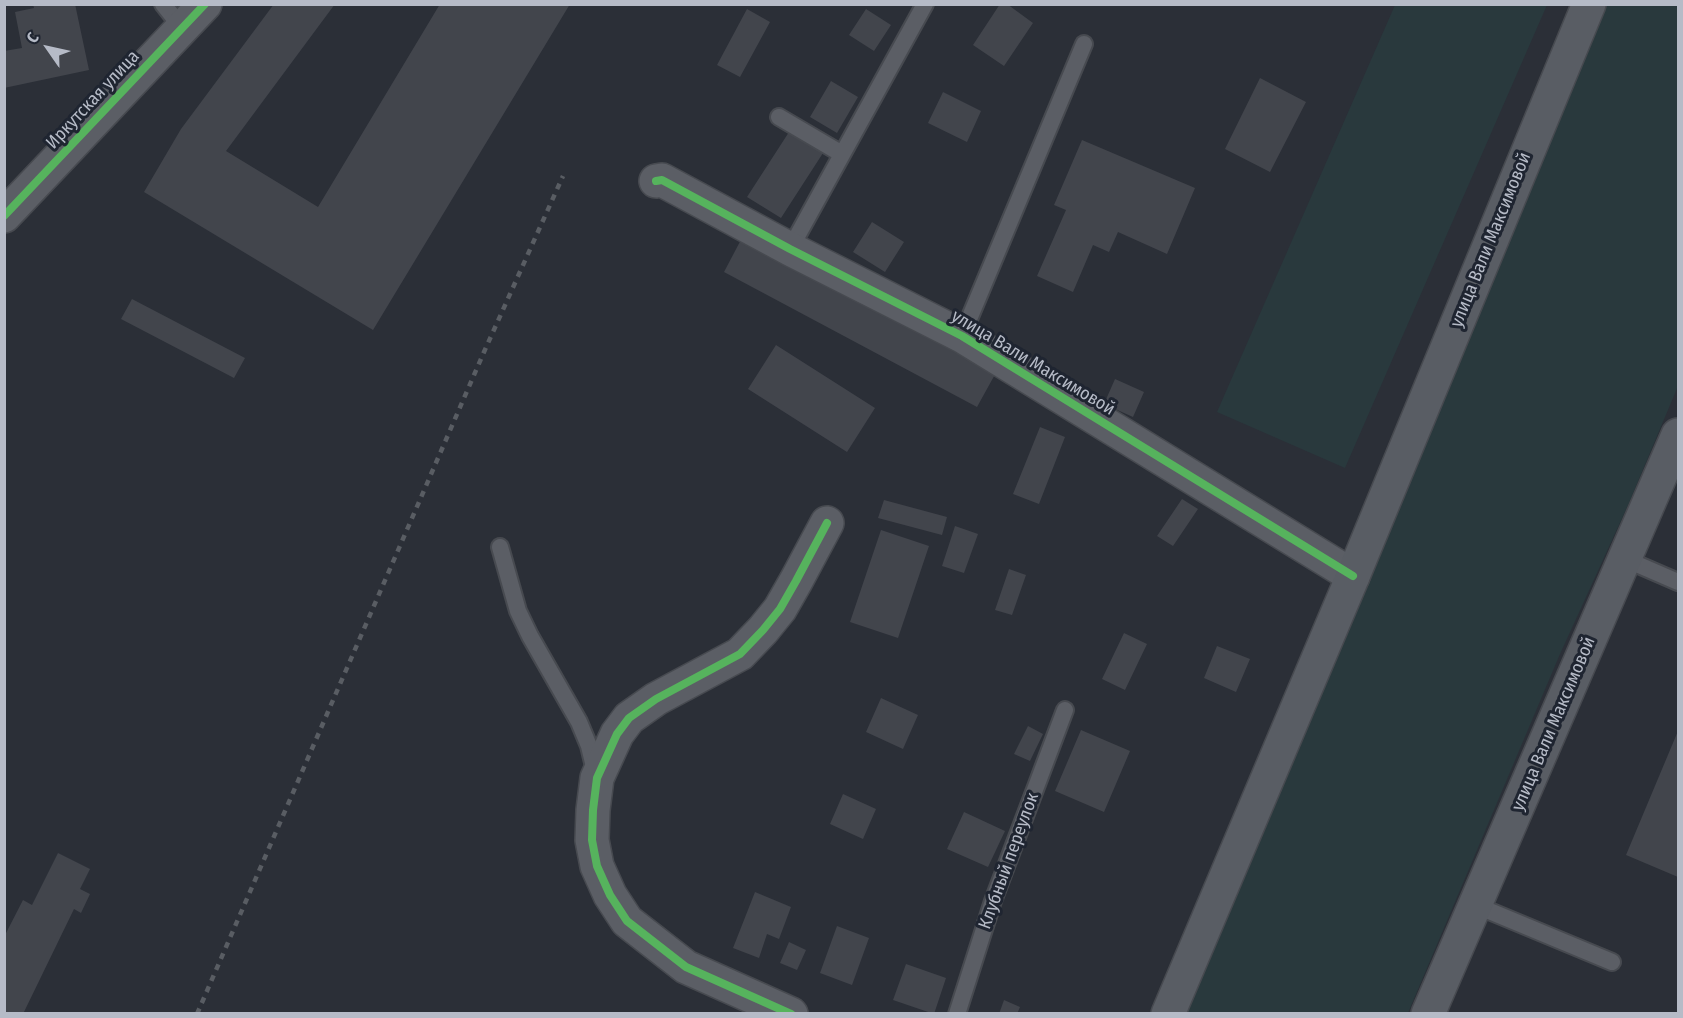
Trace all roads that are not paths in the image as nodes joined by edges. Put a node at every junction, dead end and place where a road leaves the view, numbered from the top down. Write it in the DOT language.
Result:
graph roads {
  1 [pos="204,4"];
  2 [pos="926,4"];
  3 [pos="1589,4"];
  4 [pos="172,16"];
  5 [pos="1084,44"];
  6 [pos="779,117"];
  7 [pos="842,154"];
  8 [pos="656,181"];
  9 [pos="8,206"];
  10 [pos="790,249"];
  11 [pos="962,336"];
  12 [pos="1678,435"];
  13 [pos="827,523"];
  14 [pos="500,548"];
  15 [pos="1625,559"];
  16 [pos="1353,576"];
  17 [pos="1678,582"];
  18 [pos="1065,710"];
  19 [pos="597,778"];
  20 [pos="1475,905"];
  21 [pos="1612,962"];
  22 [pos="791,1014"];
  23 [pos="957,1014"];
  24 [pos="1168,1014"];
  25 [pos="1428,1014"];
  1 -- 4 [label="street, Иркутская улица"];
  2 -- 7 [label="lane"];
  3 -- 16 [label="main road, улица Вали Максимовой"];
  4 -- 9 [label="street, Иркутская улица"];
  5 -- 11 [label="lane, улица Вали Максимовой"];
  6 -- 7 [label="lane"];
  7 -- 10 [label="lane"];
  8 -- 10 [label="street, улица Вали Максимовой"];
  10 -- 11 [label="street, улица Вали Максимовой"];
  11 -- 16 [label="street, улица Вали Максимовой"];
  12 -- 15 [label="main road, улица Вали Максимовой"];
  13 -- 19 [label="street"];
  14 -- 19 [label="lane"];
  15 -- 17 [label="lane"];
  15 -- 20 [label="main road, улица Вали Максимовой"];
  16 -- 24 [label="main road, улица Вали Максимовой"];
  18 -- 23 [label="lane, Клубный переулок"];
  19 -- 22 [label="street"];
  20 -- 21 [label="lane"];
  20 -- 25 [label="main road, улица Вали Максимовой"];
}
